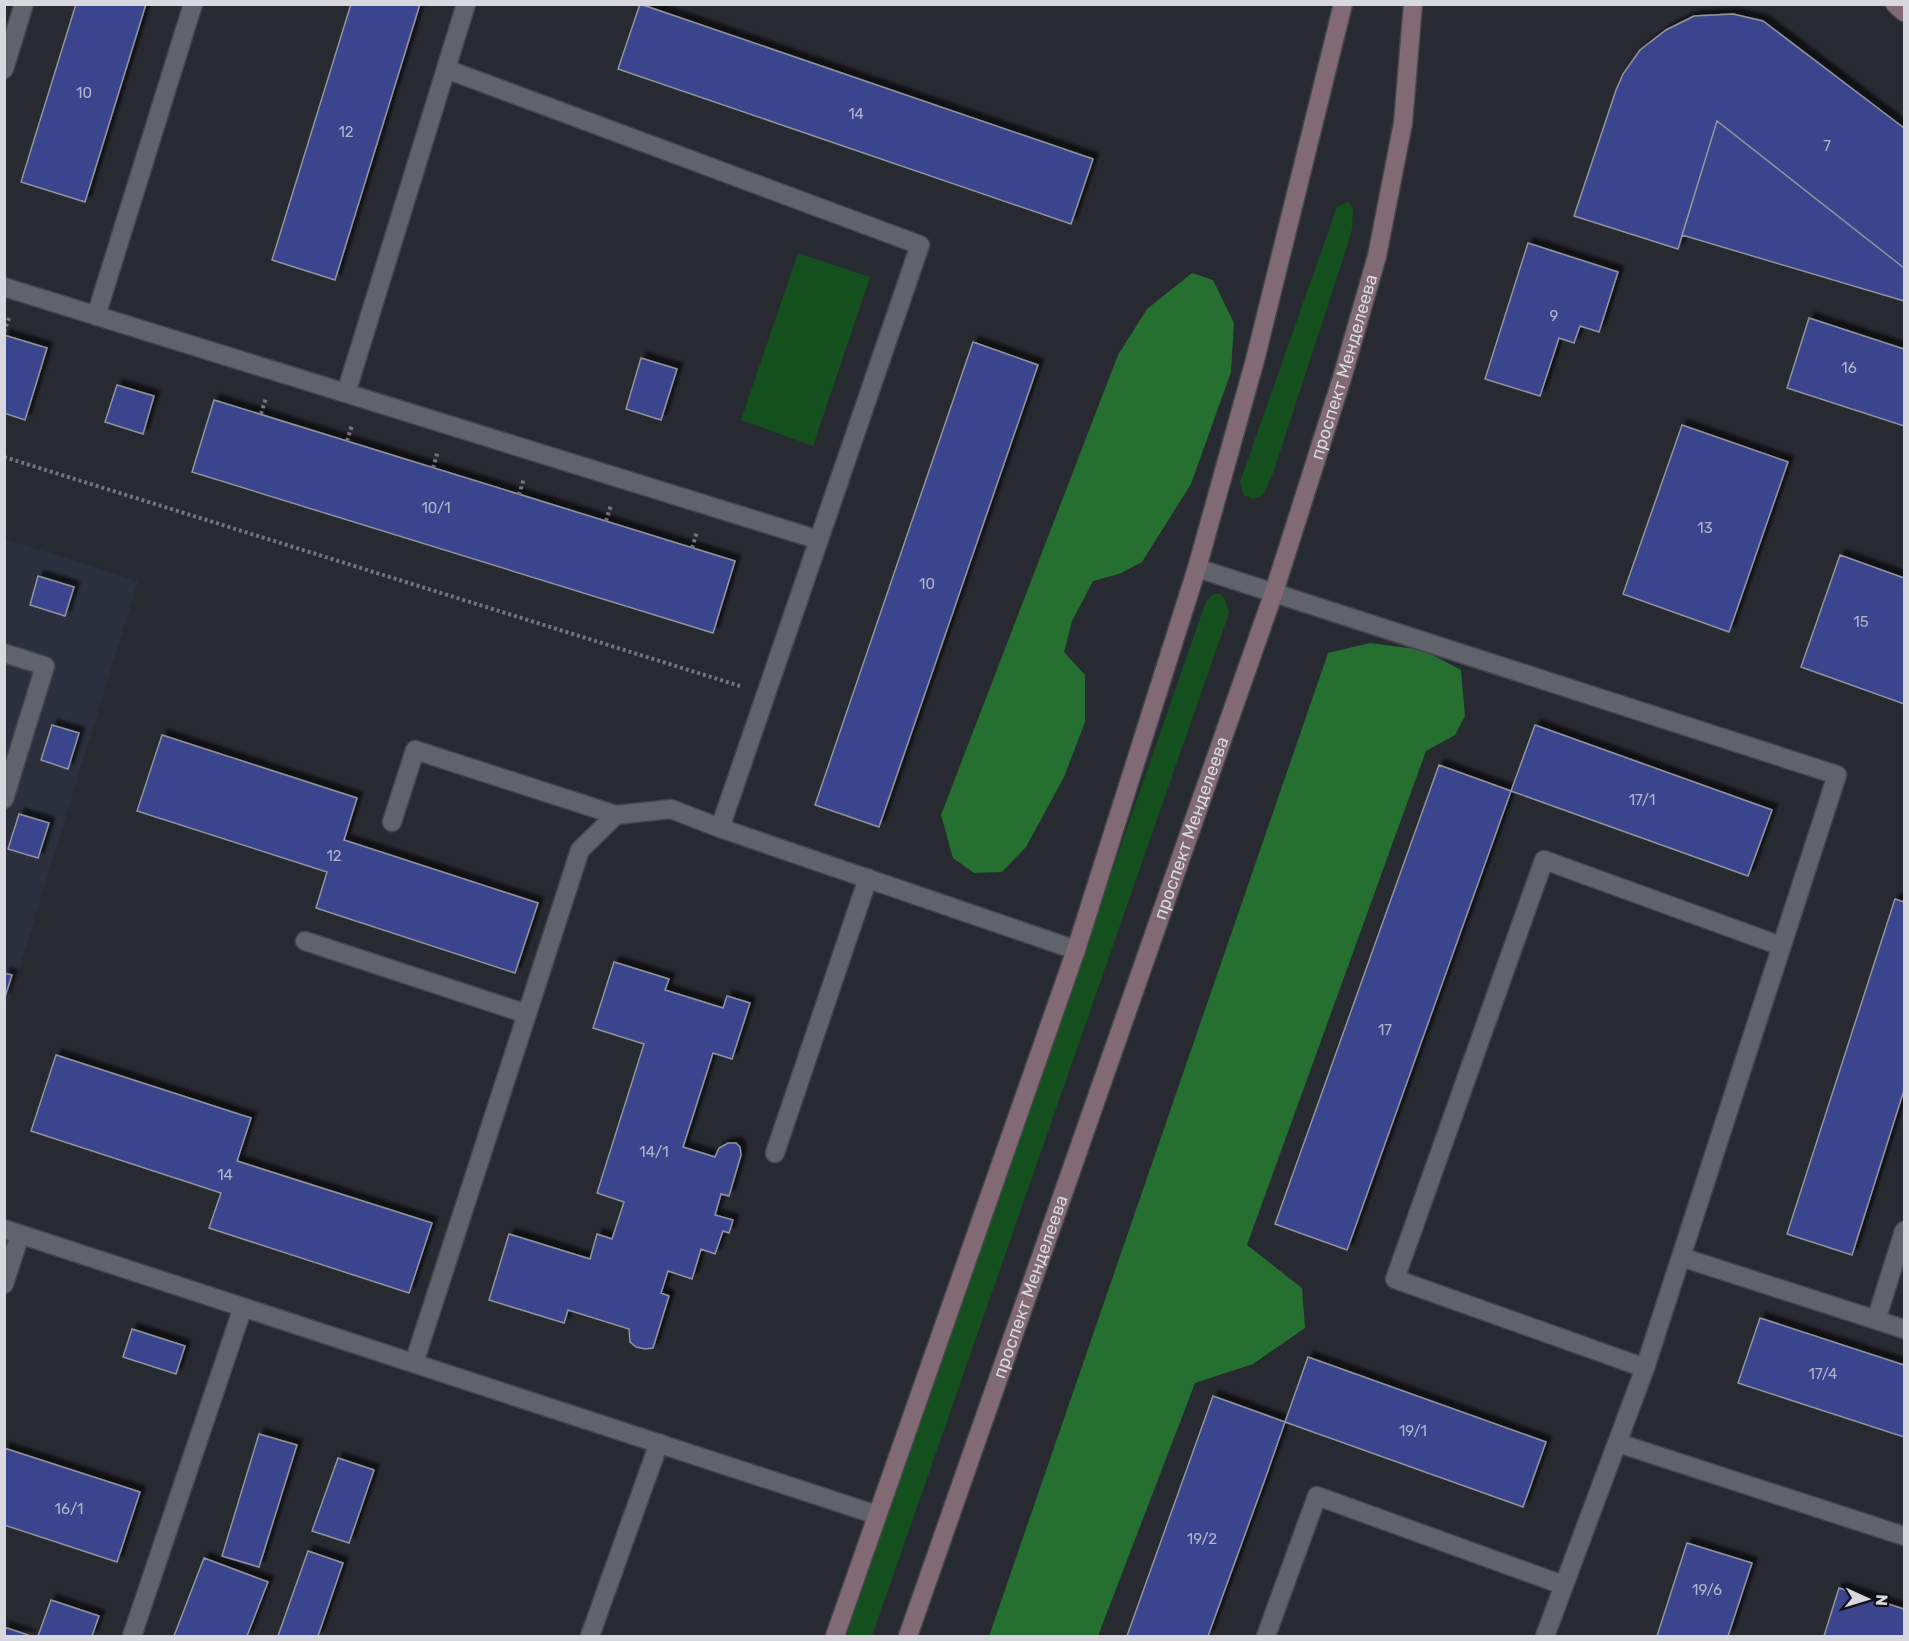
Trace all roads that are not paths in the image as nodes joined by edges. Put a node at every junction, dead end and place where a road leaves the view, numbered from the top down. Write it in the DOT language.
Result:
graph roads {
  1 [pos="24,4"];
  2 [pos="193,4"];
  3 [pos="466,4"];
  4 [pos="1343,4"];
  5 [pos="1413,4"];
  6 [pos="1895,4"];
  7 [pos="1905,12"];
  8 [pos="4,69"];
  9 [pos="446,69"];
  10 [pos="4,287"];
  11 [pos="96,316"];
  12 [pos="346,393"];
  13 [pos="819,540"];
  14 [pos="1197,568"];
  15 [pos="1274,592"];
  16 [pos="4,653"];
  17 [pos="4,799"];
  18 [pos="616,815"];
  19 [pos="392,822"];
  20 [pos="720,828"];
  21 [pos="868,878"];
  22 [pos="305,941"];
  23 [pos="1781,946"];
  24 [pos="1076,950"];
  25 [pos="527,1014"];
  26 [pos="775,1153"];
  27 [pos="1905,1231"];
  28 [pos="12,1232"];
  29 [pos="1681,1257"];
  30 [pos="4,1284"];
  31 [pos="243,1307"];
  32 [pos="1876,1320"];
  33 [pos="1905,1329"];
  34 [pos="414,1363"];
  35 [pos="1645,1368"];
  36 [pos="659,1443"];
  37 [pos="1618,1443"];
  38 [pos="877,1515"];
  39 [pos="1905,1536"];
  40 [pos="1563,1585"];
  41 [pos="132,1636"];
  42 [pos="590,1636"];
  43 [pos="835,1636"];
  44 [pos="908,1636"];
  45 [pos="1266,1636"];
  46 [pos="1545,1636"];
  1 -- 8 [label="lane"];
  2 -- 11 [label="lane"];
  3 -- 9 [label="lane"];
  4 -- 14 [label="main road"];
  5 -- 15 [label="main road, проспект Менделеева"];
  6 -- 7 [label="main road"];
  9 -- 12 [label="lane"];
  9 -- 13 [label="lane"];
  10 -- 11 [label="lane"];
  11 -- 12 [label="lane"];
  12 -- 13 [label="lane"];
  13 -- 20 [label="lane"];
  14 -- 15 [label="lane"];
  14 -- 24 [label="main road"];
  15 -- 23 [label="lane"];
  15 -- 44 [label="main road, проспект Менделеева"];
  16 -- 17 [label="lane"];
  18 -- 19 [label="lane"];
  18 -- 20 [label="lane"];
  18 -- 25 [label="lane"];
  20 -- 21 [label="lane"];
  21 -- 24 [label="lane"];
  21 -- 26 [label="lane"];
  22 -- 25 [label="lane"];
  23 -- 29 [label="lane"];
  23 -- 35 [label="lane"];
  24 -- 38 [label="main road"];
  25 -- 34 [label="lane"];
  27 -- 32 [label="lane"];
  28 -- 30 [label="lane"];
  28 -- 31 [label="lane"];
  29 -- 32 [label="lane"];
  29 -- 35 [label="lane"];
  31 -- 34 [label="lane"];
  31 -- 41 [label="lane"];
  32 -- 33 [label="lane"];
  34 -- 36 [label="lane"];
  35 -- 37 [label="lane"];
  36 -- 38 [label="lane"];
  36 -- 42 [label="lane"];
  37 -- 39 [label="lane"];
  37 -- 40 [label="lane"];
  38 -- 43 [label="main road"];
  40 -- 45 [label="lane"];
  40 -- 46 [label="lane"];
}
